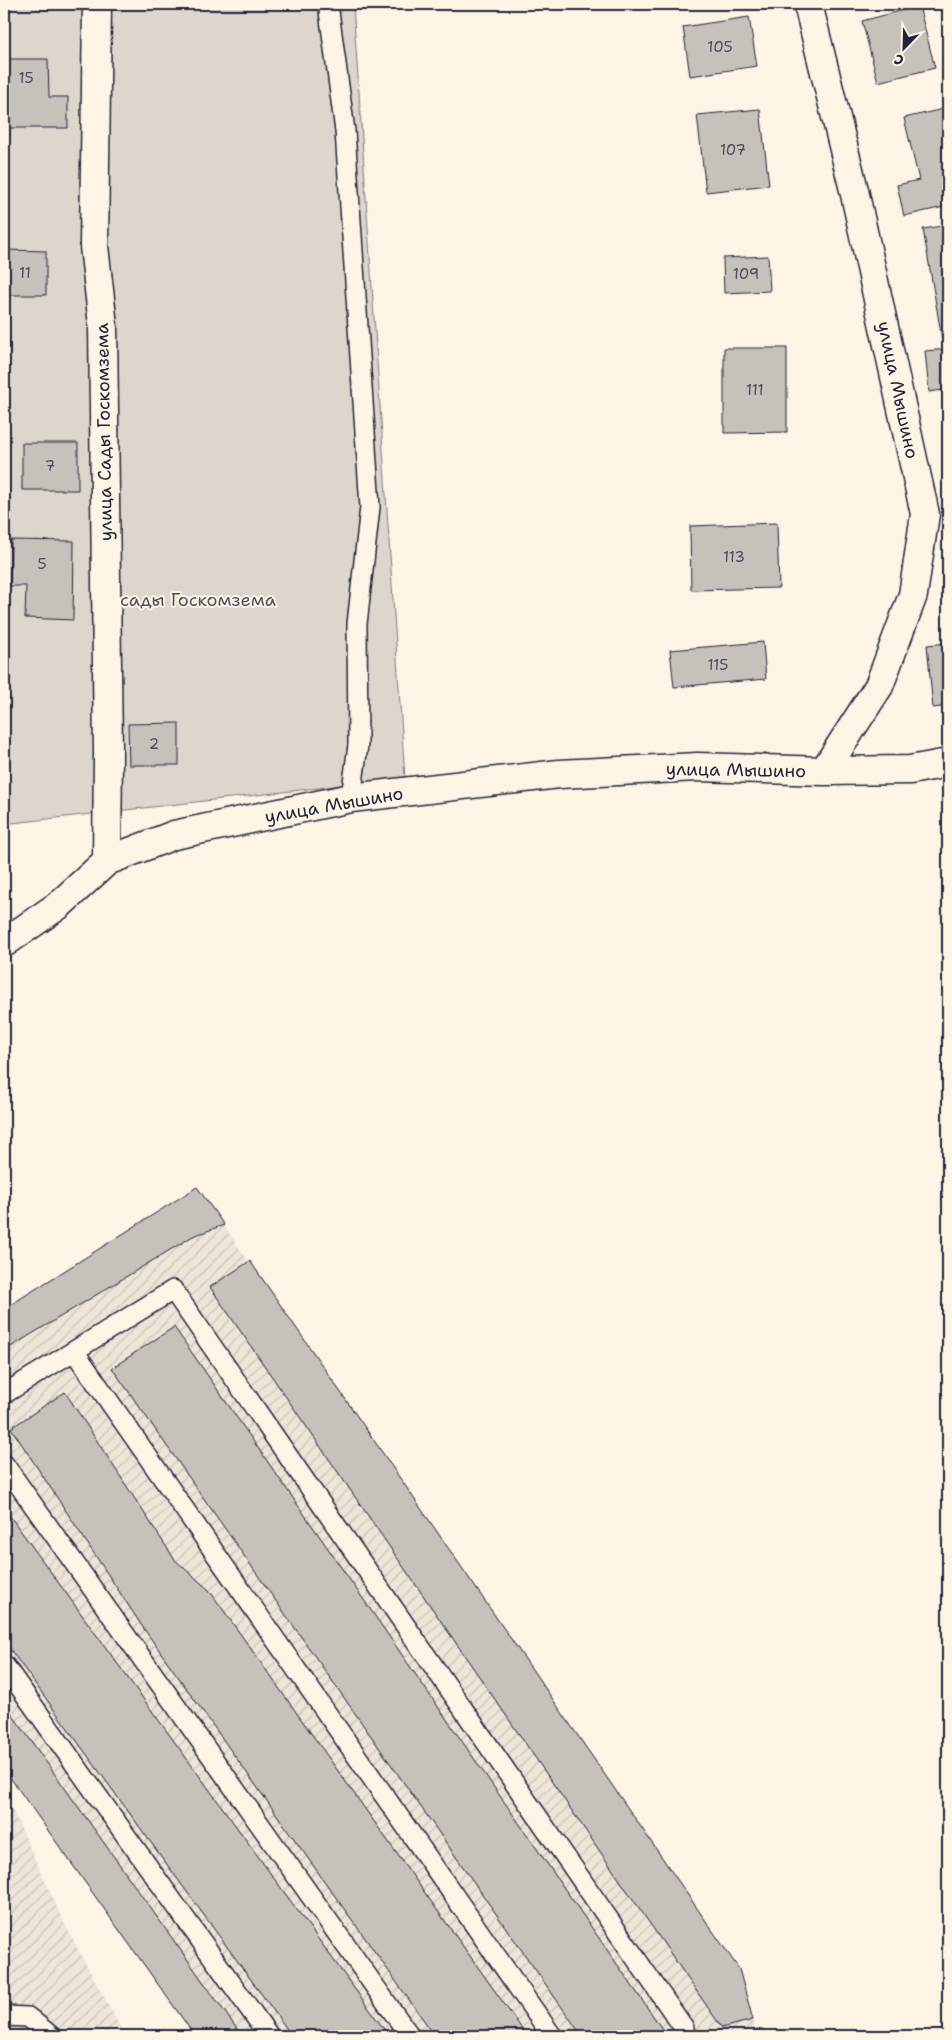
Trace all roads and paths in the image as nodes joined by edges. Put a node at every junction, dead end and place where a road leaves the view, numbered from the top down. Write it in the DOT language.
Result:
graph roads {
  1 [pos="97,4"];
  2 [pos="328,4"];
  3 [pos="808,4"];
  4 [pos="948,763"];
  5 [pos="824,771"];
  6 [pos="351,798"];
  7 [pos="107,861"];
  8 [pos="4,943"];
  9 [pos="74,1351"];
  10 [pos="4,1394"];
  11 [pos="4,1464"];
  12 [pos="4,1664"];
  13 [pos="4,2016"];
  14 [pos="51,2036"];
  15 [pos="269,2036"];
  16 [pos="410,2036"];
  17 [pos="552,2036"];
  18 [pos="685,2036"];
  1 -- 7 [label="street, улица Сады Госкомзема"];
  2 -- 6 [label="lane"];
  3 -- 5 [label="street, улица Мышино"];
  4 -- 5 [label="street"];
  5 -- 6 [label="street, улица Мышино"];
  6 -- 7 [label="street, улица Мышино"];
  7 -- 8 [label="street, улица Мышино"];
  9 -- 10 [label="lane"];
  9 -- 17 [label="lane"];
  9 -- 18 [label="lane"];
  11 -- 16 [label="lane"];
  12 -- 15 [label="lane"];
  13 -- 14 [label="lane"];
}
